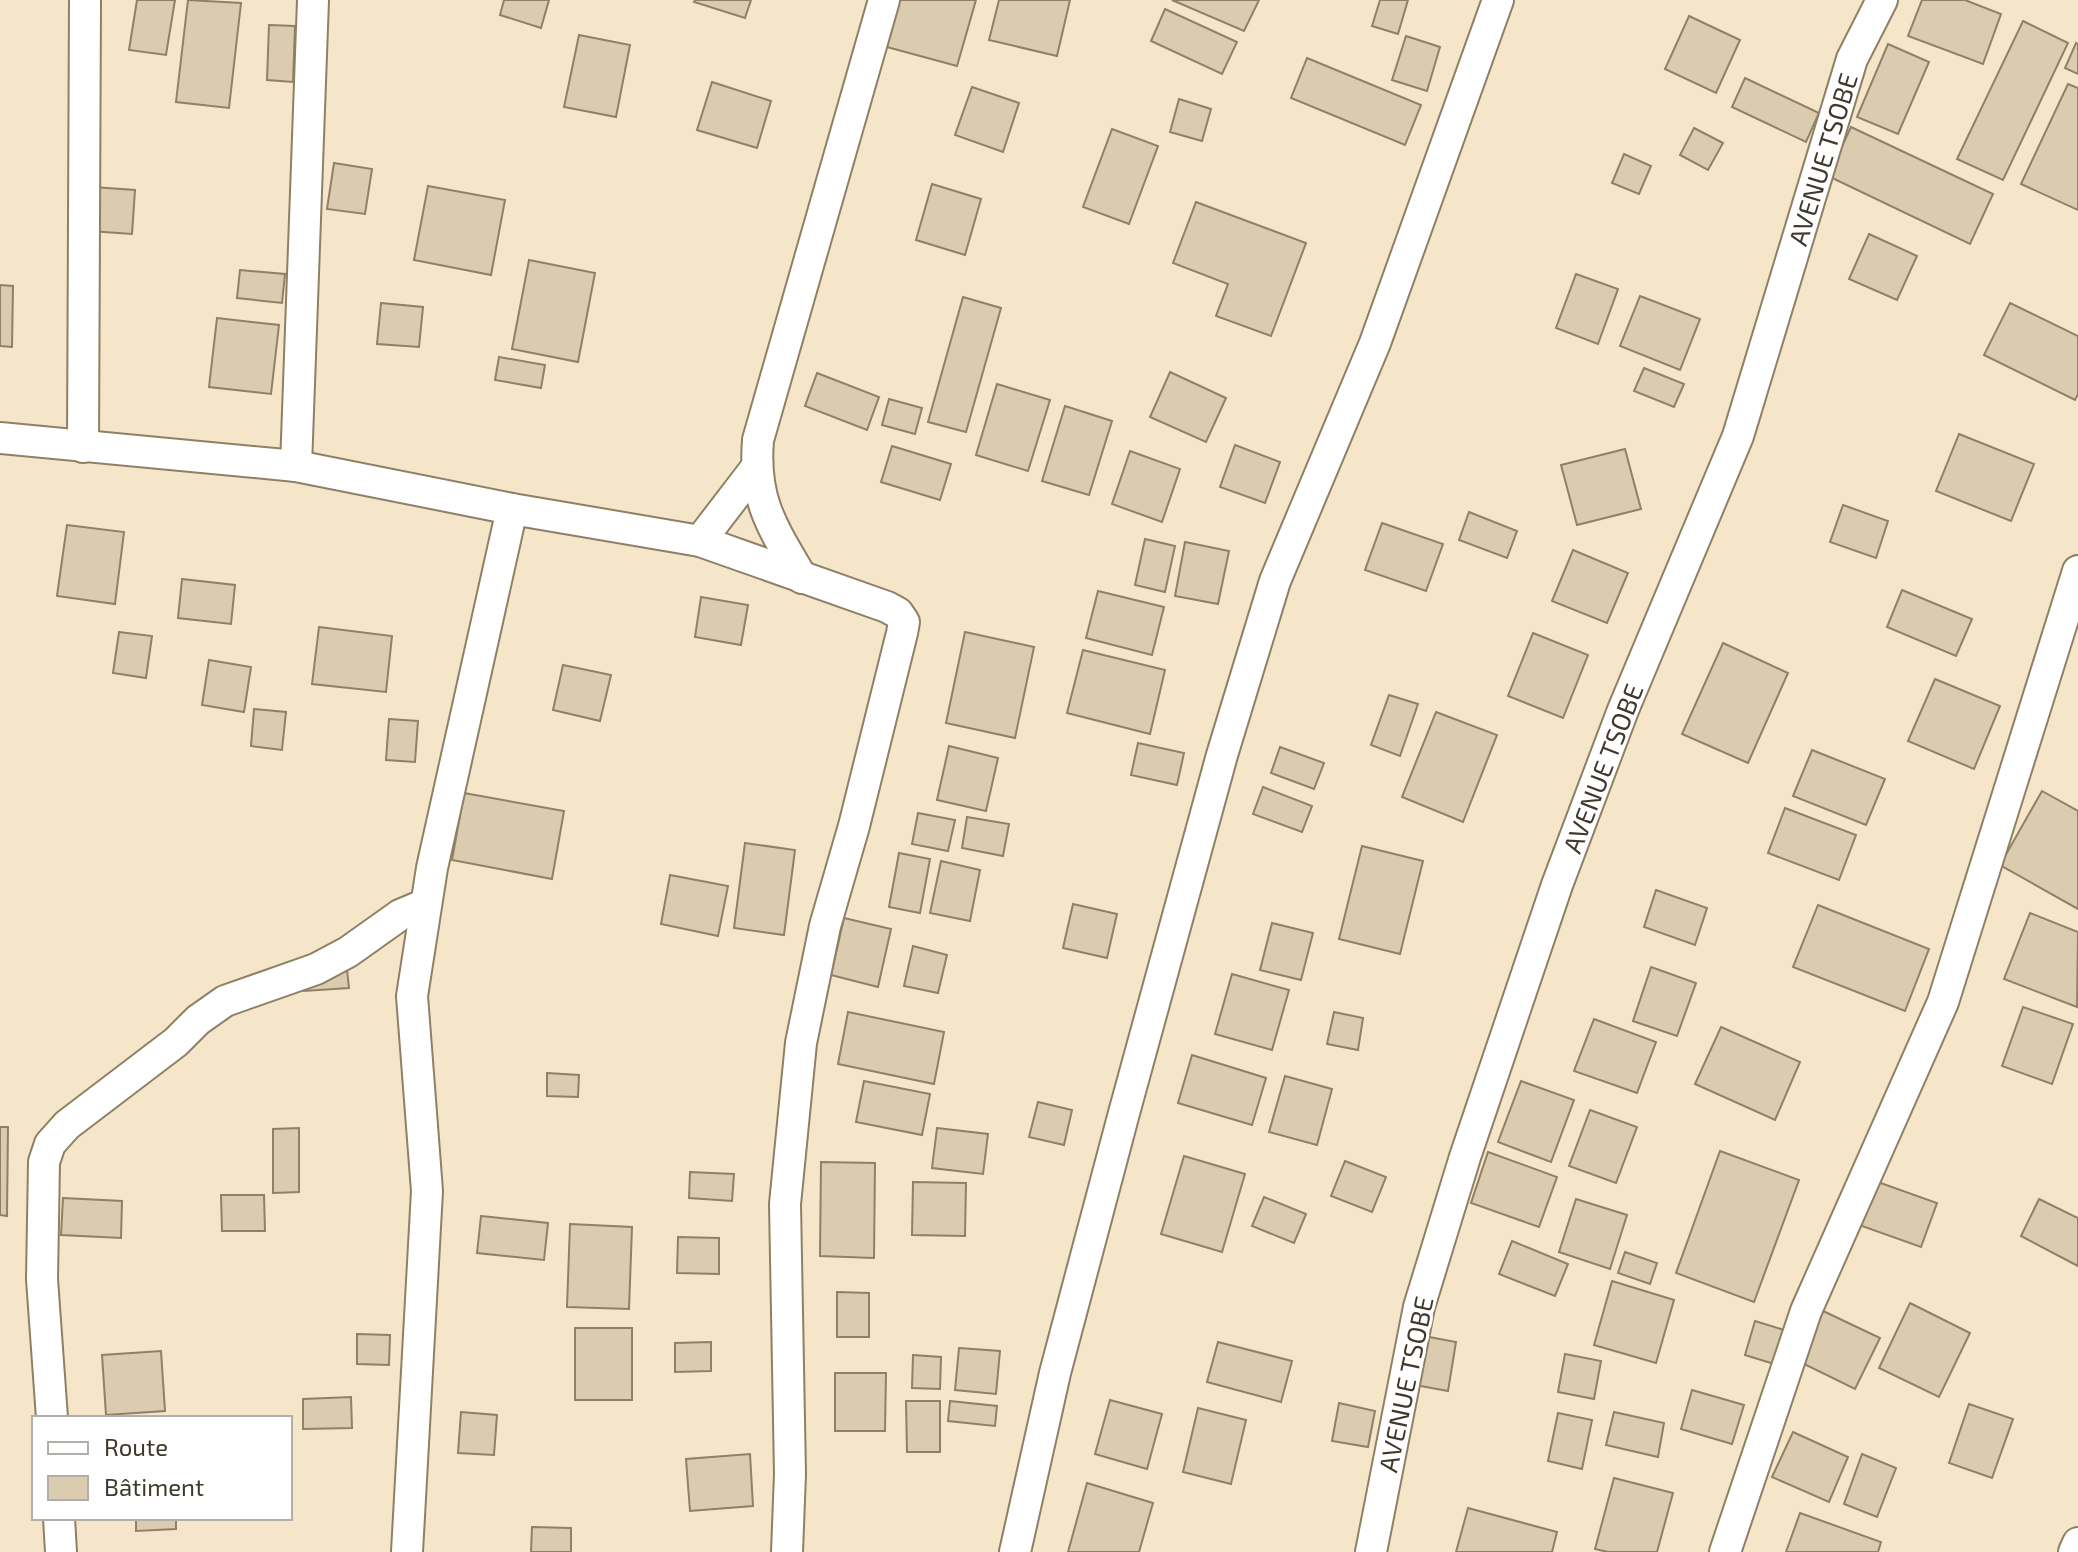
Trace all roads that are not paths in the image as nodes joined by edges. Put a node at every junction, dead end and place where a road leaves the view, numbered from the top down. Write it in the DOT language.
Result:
graph roads {
  1 [pos="85,0"];
  2 [pos="313,0"];
  3 [pos="884,0"];
  4 [pos="1498,0"];
  5 [pos="1882,0"];
  6 [pos="0,438"];
  7 [pos="83,447"];
  8 [pos="296,466"];
  9 [pos="756,468"];
  10 [pos="512,509"];
  11 [pos="700,541"];
  12 [pos="2078,571"];
  13 [pos="802,578"];
  14 [pos="426,904"];
  15 [pos="52,1416"];
  16 [pos="59,1520"];
  17 [pos="2078,1543"];
  18 [pos="61,1552"];
  19 [pos="407,1552"];
  20 [pos="787,1552"];
  21 [pos="1015,1552"];
  22 [pos="1371,1552"];
  23 [pos="1725,1552"];
  24 [pos="2074,1552"];
  1 -- 7 [label="street"];
  2 -- 8 [label="street"];
  3 -- 9 [label="street"];
  4 -- 21 [label="street"];
  5 -- 22 [label="street, AVENUE TSOBE"];
  6 -- 7 [label="street"];
  7 -- 8 [label="street"];
  8 -- 10 [label="street"];
  9 -- 11 [label="street"];
  9 -- 13 [label="street"];
  10 -- 11 [label="street"];
  10 -- 14 [label="street"];
  11 -- 13 [label="street"];
  12 -- 23 [label="street"];
  13 -- 20 [label="street"];
  14 -- 15 [label="street"];
  14 -- 19 [label="street"];
  16 -- 18 [label="street"];
  17 -- 24 [label="street"];
}
